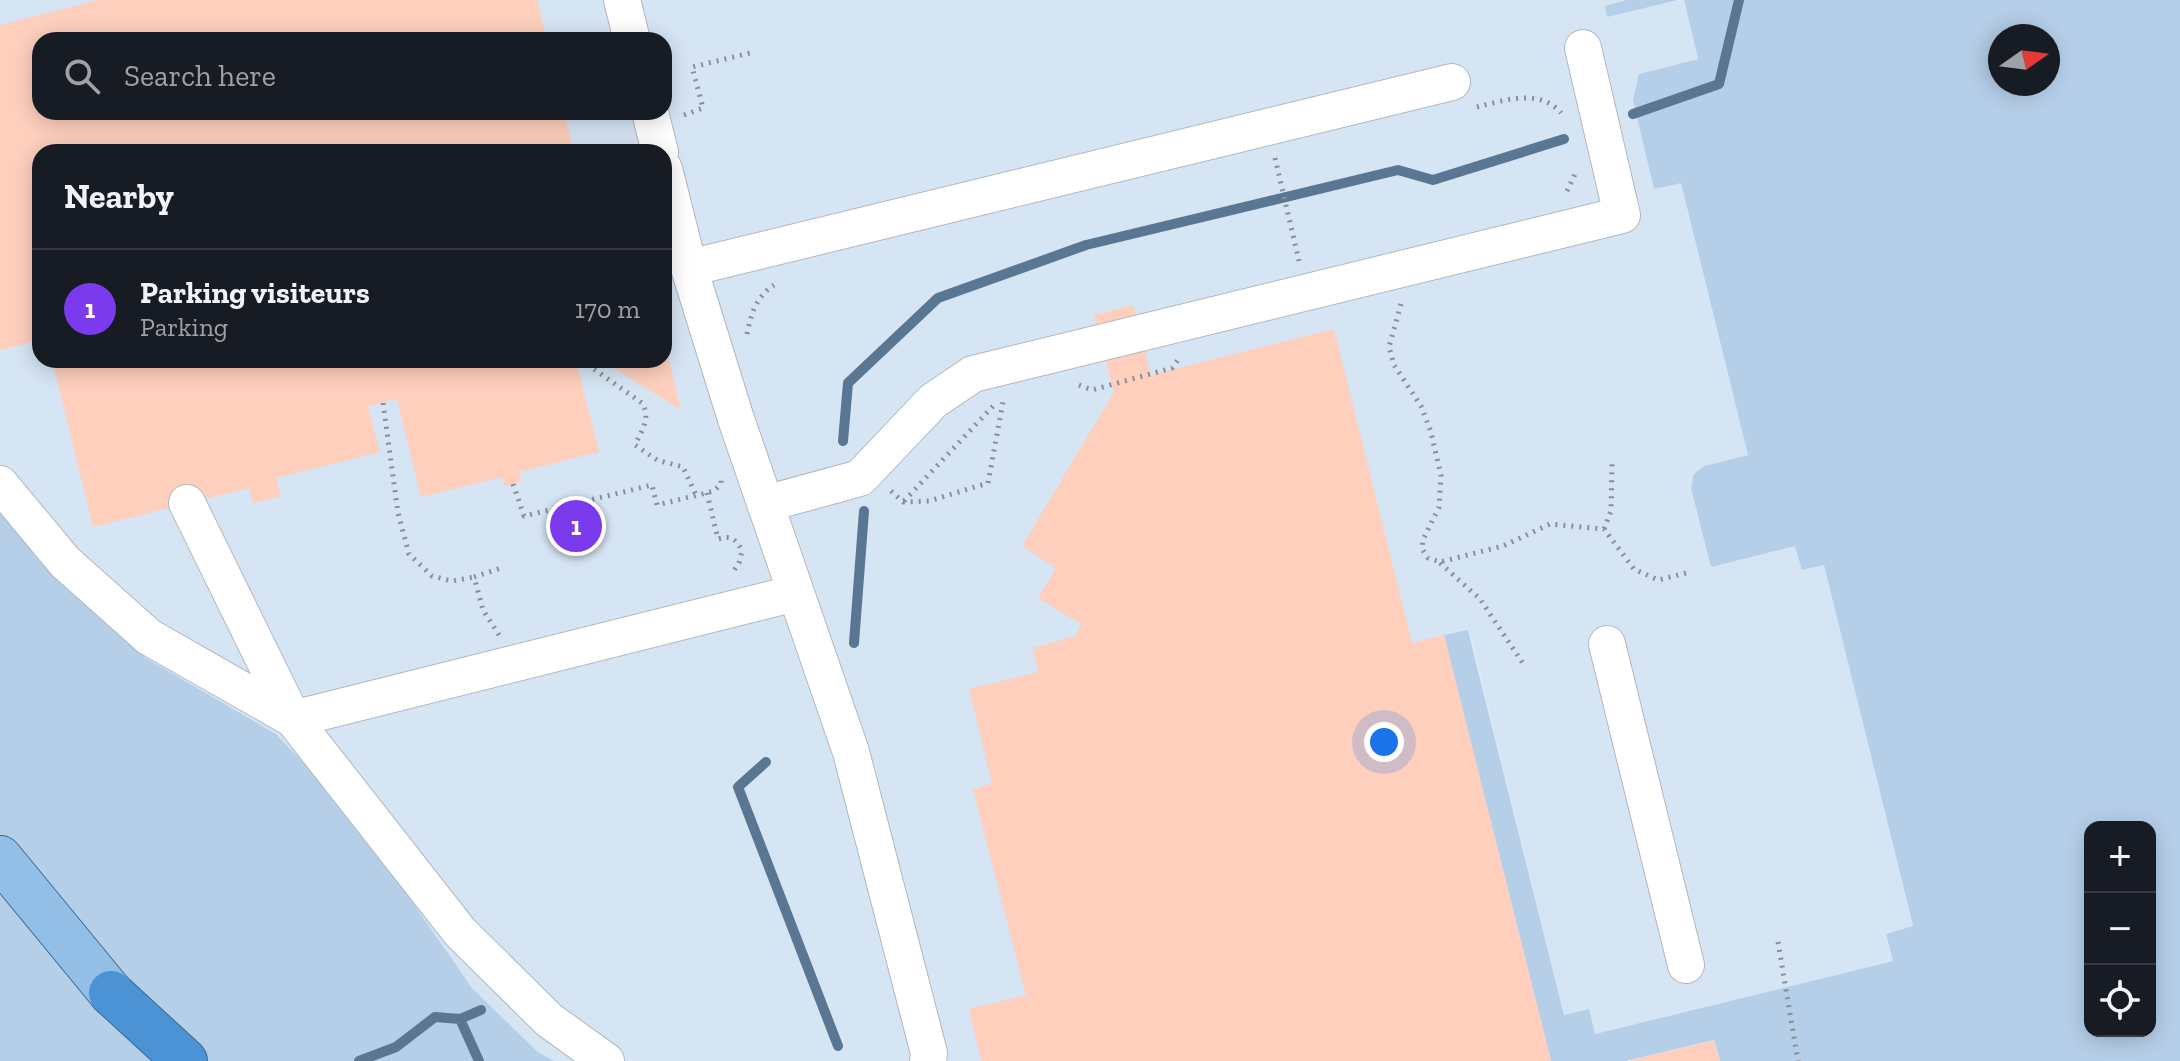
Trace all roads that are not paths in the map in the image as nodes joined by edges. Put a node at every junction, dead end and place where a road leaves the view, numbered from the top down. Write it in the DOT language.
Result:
graph roads {
  1 [pos="622,0"];
  2 [pos="630,32"];
  3 [pos="1583,48"];
  4 [pos="1452,82"];
  5 [pos="672,201"];
  6 [pos="689,268"];
  7 [pos="0,484"];
  8 [pos="187,503"];
  9 [pos="765,504"];
  10 [pos="796,593"];
  11 [pos="1607,644"];
  12 [pos="293,719"];
  13 [pos="0,858"];
  14 [pos="1686,965"];
  15 [pos="111,993"];
  16 [pos="171,1061"];
  17 [pos="185,1061"];
  18 [pos="606,1061"];
  19 [pos="928,1061"];
  1 -- 2 [label="lane"];
  3 -- 9 [label="lane"];
  4 -- 6 [label="lane"];
  5 -- 6 [label="lane"];
  6 -- 9 [label="lane"];
  7 -- 12 [label="lane"];
  8 -- 12 [label="lane"];
  9 -- 10 [label="lane"];
  10 -- 12 [label="lane"];
  10 -- 19 [label="lane"];
  11 -- 14 [label="lane"];
  12 -- 18 [label="lane"];
  13 -- 15 [label="main road"];
  15 -- 16 [label="highway"];
  15 -- 17 [label="highway"];
}
